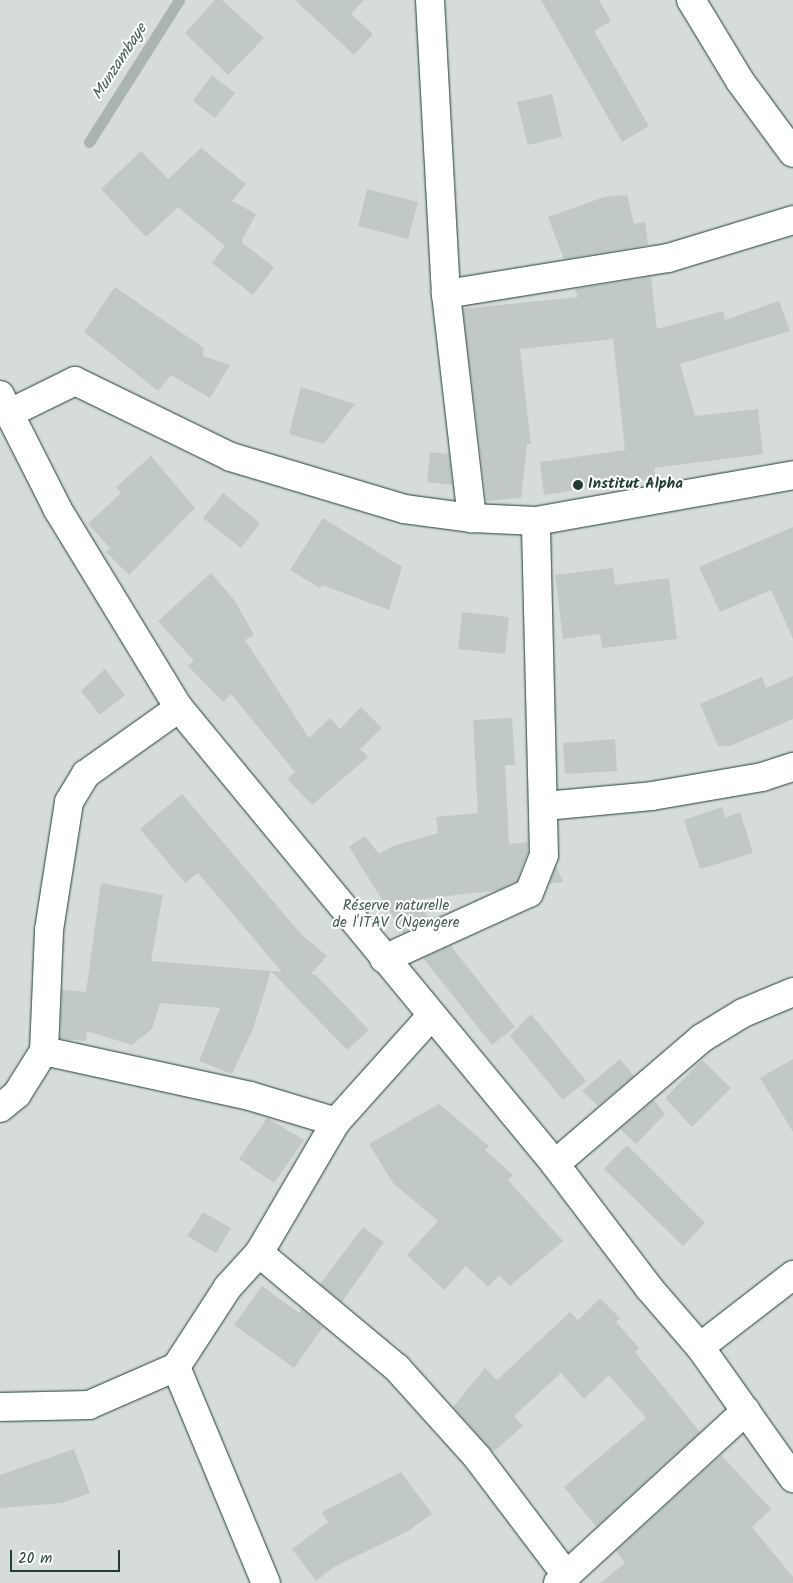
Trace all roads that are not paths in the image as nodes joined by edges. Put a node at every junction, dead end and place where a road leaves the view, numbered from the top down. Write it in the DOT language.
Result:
graph roads {
  1 [pos="430,0"];
  2 [pos="691,0"];
  3 [pos="793,153"];
  4 [pos="793,220"];
  5 [pos="446,294"];
  6 [pos="4,406"];
  7 [pos="793,475"];
  8 [pos="472,518"];
  9 [pos="536,521"];
  10 [pos="179,708"];
  11 [pos="793,767"];
  12 [pos="545,806"];
  13 [pos="384,958"];
  14 [pos="793,992"];
  15 [pos="431,1016"];
  16 [pos="44,1051"];
  17 [pos="0,1108"];
  18 [pos="336,1122"];
  19 [pos="555,1164"];
  20 [pos="259,1253"];
  21 [pos="793,1275"];
  22 [pos="700,1346"];
  23 [pos="176,1367"];
  24 [pos="0,1407"];
  25 [pos="746,1411"];
  26 [pos="793,1478"];
  27 [pos="563,1580"];
  28 [pos="266,1583"];
  1 -- 5 [label="street"];
  2 -- 3 [label="street"];
  4 -- 5 [label="street"];
  5 -- 8 [label="street"];
  6 -- 8 [label="street"];
  6 -- 10 [label="street"];
  7 -- 9 [label="street"];
  8 -- 9 [label="street"];
  9 -- 12 [label="street"];
  10 -- 13 [label="street"];
  10 -- 16 [label="street"];
  11 -- 12 [label="street"];
  12 -- 13 [label="street"];
  13 -- 15 [label="street"];
  14 -- 19 [label="street"];
  15 -- 18 [label="street"];
  15 -- 19 [label="street"];
  16 -- 17 [label="street"];
  16 -- 18 [label="street"];
  18 -- 20 [label="street"];
  19 -- 22 [label="street"];
  20 -- 23 [label="street"];
  20 -- 27 [label="street"];
  21 -- 22 [label="street"];
  22 -- 25 [label="street"];
  23 -- 24 [label="street"];
  23 -- 28 [label="street"];
  25 -- 26 [label="street"];
  25 -- 27 [label="street"];
}
